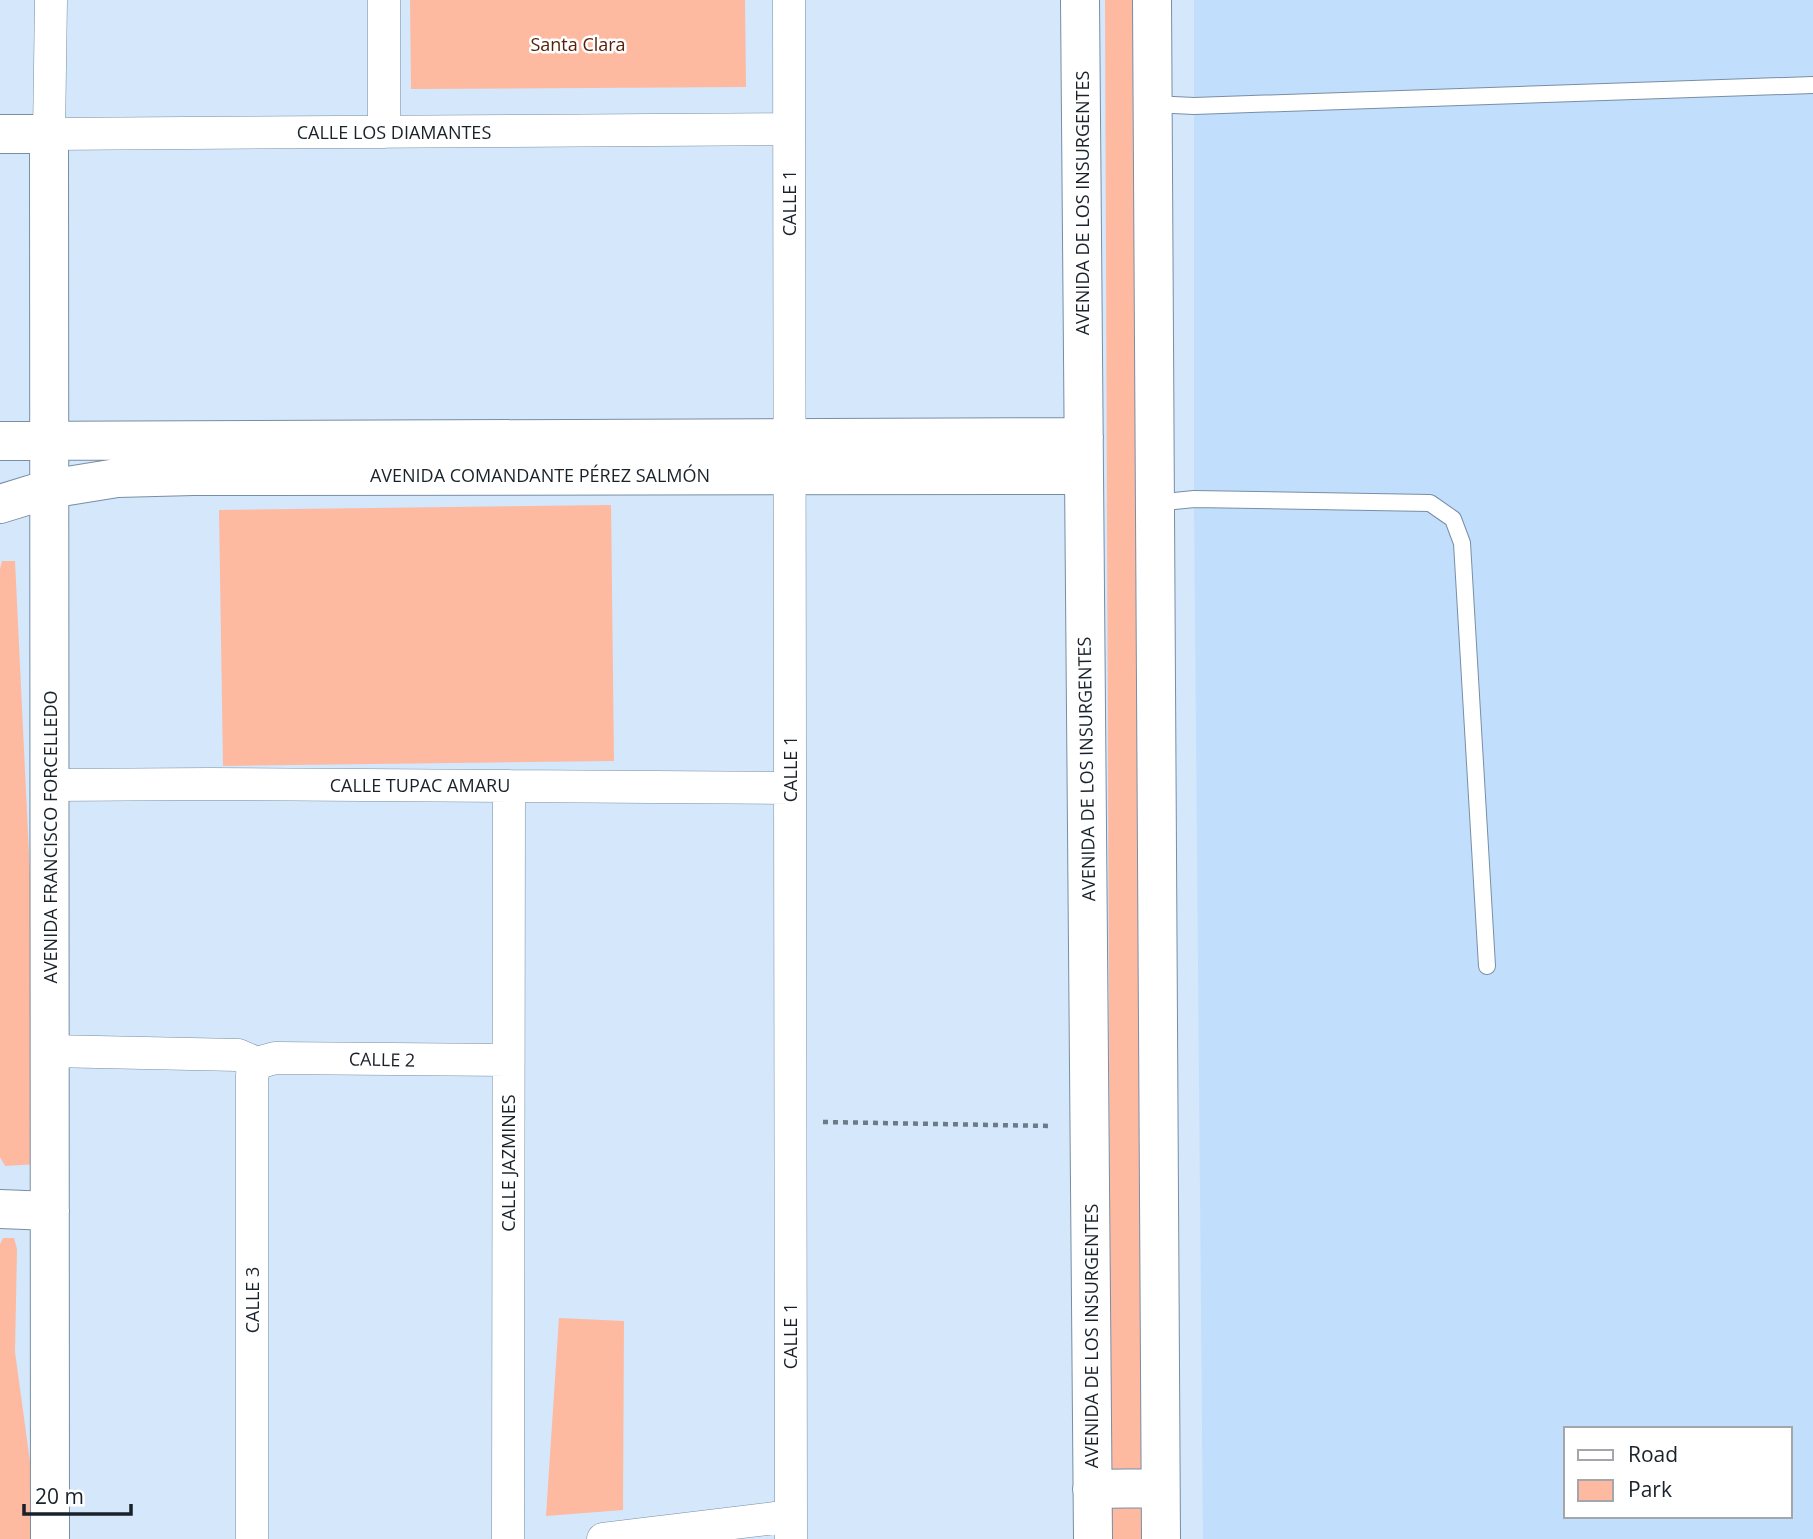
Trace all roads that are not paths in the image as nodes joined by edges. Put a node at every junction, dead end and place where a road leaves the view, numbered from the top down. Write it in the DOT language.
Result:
graph roads {
  1 [pos="51,0"];
  2 [pos="384,0"];
  3 [pos="789,0"];
  4 [pos="1080,0"];
  5 [pos="1152,0"];
  6 [pos="1813,85"];
  7 [pos="1153,104"];
  8 [pos="789,129"];
  9 [pos="384,132"];
  10 [pos="0,134"];
  11 [pos="49,134"];
  12 [pos="1084,437"];
  13 [pos="0,441"];
  14 [pos="49,441"];
  15 [pos="789,456"];
  16 [pos="1084,475"];
  17 [pos="50,489"];
  18 [pos="1155,503"];
  19 [pos="0,504"];
  20 [pos="50,785"];
  21 [pos="509,786"];
  22 [pos="790,788"];
  23 [pos="1487,966"];
  24 [pos="50,1051"];
  25 [pos="508,1060"];
  26 [pos="257,1063"];
  27 [pos="0,1209"];
  28 [pos="50,1211"];
  29 [pos="1160,1488"];
  30 [pos="1092,1489"];
  31 [pos="791,1528"];
  32 [pos="50,1539"];
  33 [pos="251,1539"];
  34 [pos="508,1539"];
  35 [pos="603,1539"];
  36 [pos="1093,1539"];
  37 [pos="1161,1539"];
  1 -- 11 [label="street"];
  2 -- 9 [label="street"];
  3 -- 8 [label="street, CALLE 1"];
  4 -- 12 [label="main road, AVENIDA DE LOS INSURGENTES"];
  5 -- 7 [label="main road"];
  6 -- 7 [label="lane"];
  7 -- 18 [label="main road"];
  8 -- 9 [label="street, CALLE LOS DIAMANTES"];
  8 -- 15 [label="street, CALLE 1"];
  9 -- 11 [label="street, CALLE LOS DIAMANTES"];
  10 -- 11 [label="main road, CALLE LOS DIAMANTES"];
  11 -- 14 [label="main road, AVENIDA FRANCISCO FORCELLEDO"];
  12 -- 15 [label="main road, AVENIDA COMANDANTE PÉREZ SALMÓN"];
  12 -- 16 [label="main road, AVENIDA DE LOS INSURGENTES"];
  13 -- 14 [label="main road, AVENIDA COMANDANTE PÉREZ SALMÓN"];
  14 -- 15 [label="main road, AVENIDA COMANDANTE PÉREZ SALMÓN"];
  14 -- 17 [label="main road, AVENIDA FRANCISCO FORCELLEDO"];
  15 -- 16 [label="main road, AVENIDA COMANDANTE PÉREZ SALMÓN"];
  15 -- 17 [label="main road, AVENIDA COMANDANTE PÉREZ SALMÓN"];
  15 -- 22 [label="street, CALLE 1"];
  16 -- 30 [label="main road, AVENIDA DE LOS INSURGENTES"];
  17 -- 19 [label="main road, AVENIDA COMANDANTE PÉREZ SALMÓN"];
  17 -- 20 [label="main road, AVENIDA FRANCISCO FORCELLEDO"];
  18 -- 23 [label="lane"];
  18 -- 29 [label="main road"];
  20 -- 21 [label="street, CALLE TUPAC AMARU"];
  20 -- 24 [label="main road, AVENIDA FRANCISCO FORCELLEDO"];
  21 -- 22 [label="street, CALLE TUPAC AMARU"];
  21 -- 25 [label="street, CALLE JAZMINES"];
  22 -- 31 [label="street, CALLE 1"];
  24 -- 26 [label="street"];
  24 -- 28 [label="main road, AVENIDA FRANCISCO FORCELLEDO"];
  25 -- 26 [label="street, CALLE 2"];
  25 -- 34 [label="street, CALLE JAZMINES"];
  26 -- 33 [label="street, CALLE 3"];
  27 -- 28 [label="main road"];
  28 -- 32 [label="main road, AVENIDA FRANCISCO FORCELLEDO"];
  29 -- 30 [label="main road"];
  29 -- 37 [label="main road"];
  30 -- 36 [label="main road, AVENIDA DE LOS INSURGENTES"];
  31 -- 35 [label="street"];
}
